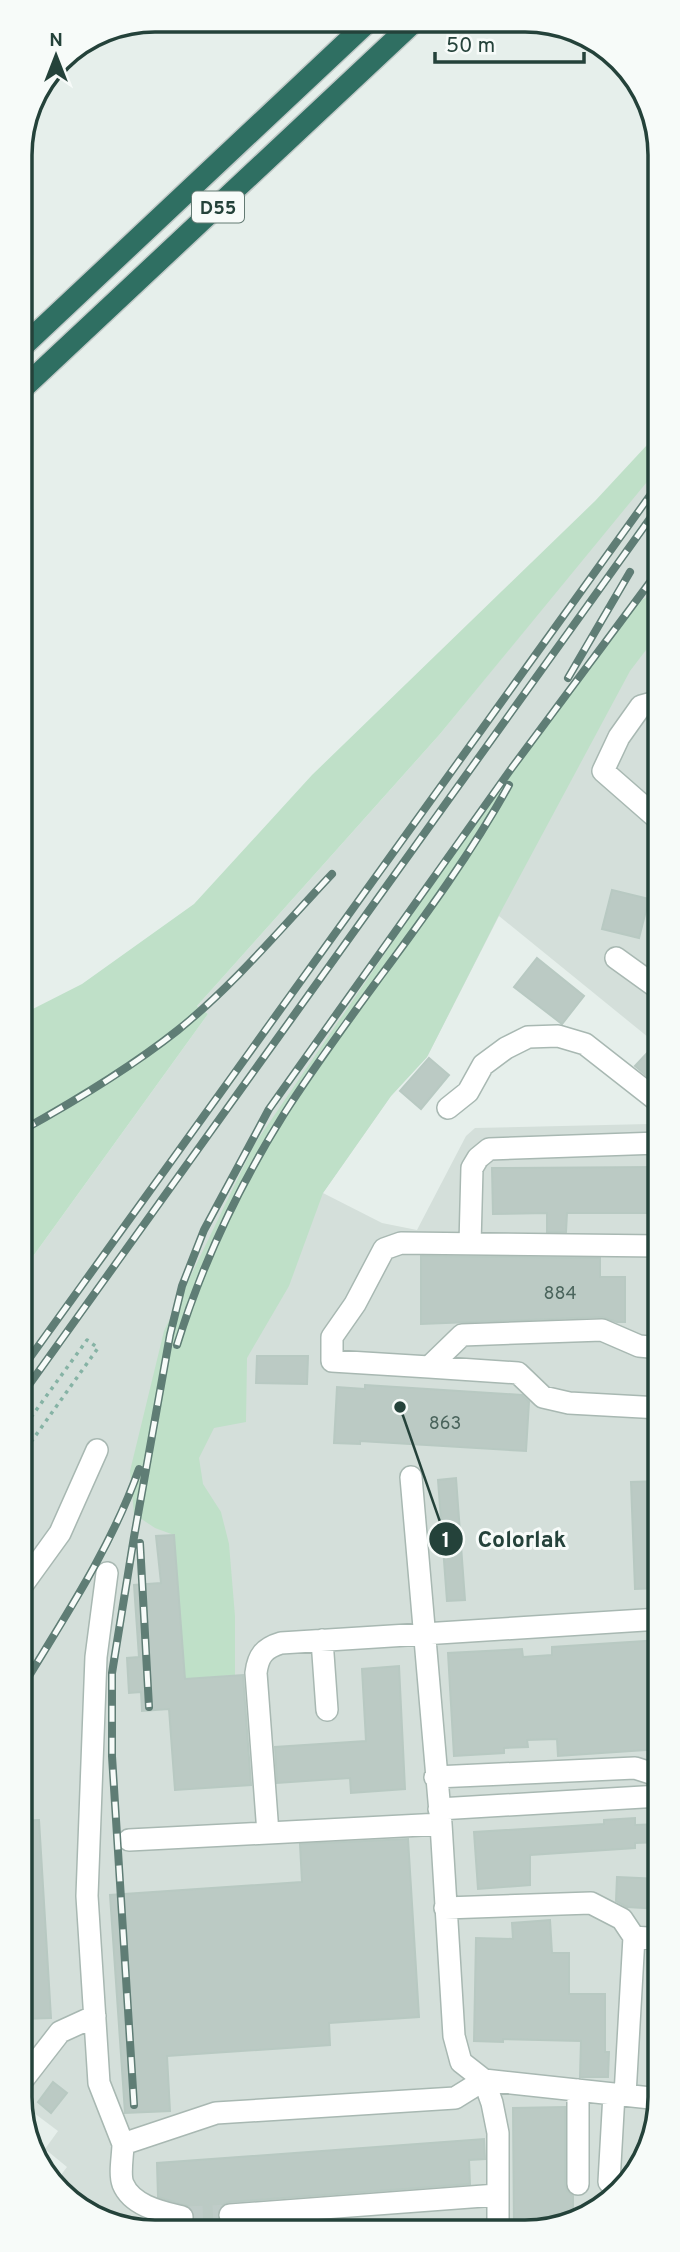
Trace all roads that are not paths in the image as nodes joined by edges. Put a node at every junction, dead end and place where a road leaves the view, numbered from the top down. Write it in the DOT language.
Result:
graph roads {
  1 [pos="357,32"];
  2 [pos="403,32"];
  3 [pos="32,338"];
  4 [pos="32,380"];
  5 [pos="648,704"];
  6 [pos="648,810"];
  7 [pos="616,958"];
  8 [pos="648,981"];
  9 [pos="648,1093"];
  10 [pos="447,1108"];
  11 [pos="648,1143"];
  12 [pos="470,1244"];
  13 [pos="648,1246"];
  14 [pos="648,1347"];
  15 [pos="429,1367"];
  16 [pos="648,1407"];
  17 [pos="97,1450"];
  18 [pos="411,1477"];
  19 [pos="32,1571"];
  20 [pos="107,1573"];
  21 [pos="648,1620"];
  22 [pos="426,1632"];
  23 [pos="321,1640"];
  24 [pos="327,1710"];
  25 [pos="648,1772"];
  26 [pos="435,1777"];
  27 [pos="648,1797"];
  28 [pos="440,1817"];
  29 [pos="268,1833"];
  30 [pos="128,1840"];
  31 [pos="445,1908"];
  32 [pos="634,1937"];
  33 [pos="648,1938"];
  34 [pos="94,2017"];
  35 [pos="32,2068"];
  36 [pos="484,2080"];
  37 [pos="578,2090"];
  38 [pos="620,2095"];
  39 [pos="648,2098"];
  40 [pos="123,2144"];
  41 [pos="608,2182"];
  42 [pos="578,2184"];
  43 [pos="497,2195"];
  44 [pos="230,2215"];
  45 [pos="182,2217"];
  46 [pos="498,2220"];
  1 -- 3 [label="highway, D55"];
  2 -- 4 [label="highway, D55"];
  5 -- 6 [label="lane"];
  7 -- 8 [label="lane"];
  9 -- 10 [label="lane"];
  11 -- 12 [label="lane"];
  12 -- 13 [label="lane"];
  12 -- 15 [label="lane"];
  14 -- 15 [label="lane"];
  15 -- 16 [label="lane"];
  17 -- 19 [label="lane"];
  18 -- 22 [label="lane"];
  20 -- 34 [label="lane"];
  21 -- 22 [label="lane"];
  22 -- 23 [label="lane"];
  22 -- 26 [label="lane"];
  23 -- 24 [label="lane"];
  23 -- 29 [label="lane"];
  25 -- 26 [label="lane"];
  26 -- 28 [label="lane"];
  27 -- 28 [label="lane"];
  28 -- 29 [label="lane"];
  28 -- 31 [label="lane"];
  29 -- 30 [label="lane"];
  31 -- 32 [label="lane"];
  31 -- 36 [label="lane"];
  32 -- 33 [label="lane"];
  32 -- 38 [label="lane"];
  34 -- 35 [label="lane"];
  34 -- 40 [label="lane"];
  36 -- 37 [label="lane"];
  36 -- 40 [label="lane"];
  36 -- 43 [label="lane"];
  37 -- 38 [label="lane"];
  37 -- 42 [label="lane"];
  38 -- 39 [label="lane"];
  38 -- 41 [label="lane"];
  40 -- 45 [label="lane"];
  43 -- 44 [label="lane"];
  43 -- 46 [label="lane"];
}
